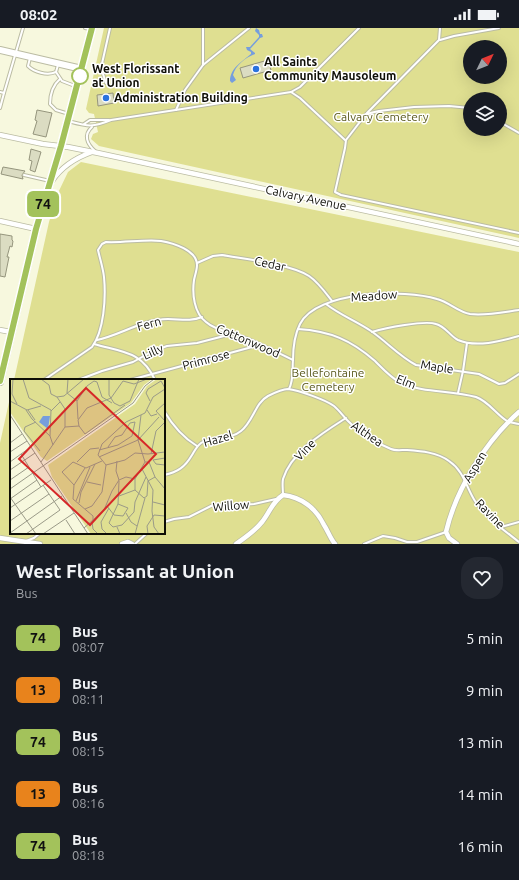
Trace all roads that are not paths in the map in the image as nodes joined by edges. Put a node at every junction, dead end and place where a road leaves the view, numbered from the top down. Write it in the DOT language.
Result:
graph roads {
  1 [pos="23,28"];
  2 [pos="90,28"];
  3 [pos="110,28"];
  4 [pos="203,28"];
  5 [pos="249,28"];
  6 [pos="359,28"];
  7 [pos="440,28"];
  8 [pos="489,28"];
  9 [pos="499,28"];
  10 [pos="493,29"];
  11 [pos="439,40"];
  12 [pos="0,50"];
  13 [pos="16,54"];
  14 [pos="30,57"];
  15 [pos="58,63"];
  16 [pos="203,65"];
  17 [pos="82,69"];
  18 [pos="56,72"];
  19 [pos="60,78"];
  20 [pos="106,83"];
  21 [pos="77,86"];
  22 [pos="0,92"];
  23 [pos="291,92"];
  24 [pos="4,93"];
  25 [pos="463,107"];
  26 [pos="0,108"];
  27 [pos="176,110"];
  28 [pos="69,114"];
  29 [pos="366,114"];
  30 [pos="110,120"];
  31 [pos="68,121"];
  32 [pos="84,124"];
  33 [pos="92,126"];
  34 [pos="507,126"];
  35 [pos="519,133"];
  36 [pos="0,135"];
  37 [pos="346,140"];
  38 [pos="61,146"];
  39 [pos="96,153"];
  40 [pos="24,175"];
  41 [pos="49,183"];
  42 [pos="0,221"];
  43 [pos="36,229"];
  44 [pos="519,233"];
  45 [pos="519,244"];
  46 [pos="197,263"];
  47 [pos="332,301"];
  48 [pos="326,304"];
  49 [pos="519,310"];
  50 [pos="202,317"];
  51 [pos="298,329"];
  52 [pos="0,330"];
  53 [pos="11,332"];
  54 [pos="372,332"];
  55 [pos="230,333"];
  56 [pos="519,336"];
  57 [pos="97,340"];
  58 [pos="467,343"];
  59 [pos="94,344"];
  60 [pos="258,344"];
  61 [pos="139,358"];
  62 [pos="293,360"];
  63 [pos="463,371"];
  64 [pos="152,374"];
  65 [pos="519,374"];
  66 [pos="46,379"];
  67 [pos="81,379"];
  68 [pos="134,379"];
  69 [pos="155,379"];
  70 [pos="0,382"];
  71 [pos="289,389"];
  72 [pos="458,393"];
  73 [pos="519,412"];
  74 [pos="165,414"];
  75 [pos="346,418"];
  76 [pos="508,421"];
  77 [pos="519,424"];
  78 [pos="197,446"];
  79 [pos="165,475"];
  80 [pos="466,482"];
  81 [pos="283,495"];
  82 [pos="276,499"];
  83 [pos="165,522"];
  84 [pos="519,522"];
  85 [pos="501,526"];
  86 [pos="446,532"];
  87 [pos="39,534"];
  88 [pos="146,534"];
  89 [pos="0,538"];
  90 [pos="519,542"];
  91 [pos="20,543"];
  92 [pos="408,543"];
  93 [pos="40,544"];
  94 [pos="122,544"];
  95 [pos="134,544"];
  96 [pos="236,544"];
  97 [pos="335,544"];
  98 [pos="364,544"];
  99 [pos="457,544"];
  1 -- 13 [label="lane"];
  2 -- 17 [label="main road"];
  3 -- 20 [label="lane"];
  4 -- 16 [label="lane"];
  5 -- 16 [label="lane"];
  6 -- 23 [label="lane"];
  7 -- 11 [label="lane"];
  8 -- 10 [label="lane"];
  9 -- 10 [label="lane"];
  10 -- 11 [label="lane"];
  11 -- 29 [label="lane"];
  12 -- 13 [label="main road"];
  13 -- 14 [label="main road"];
  13 -- 24 [label="lane"];
  14 -- 15 [label="main road"];
  14 -- 18 [label="lane"];
  15 -- 17 [label="main road"];
  15 -- 18 [label="lane"];
  16 -- 27 [label="lane"];
  17 -- 21 [label="main road"];
  18 -- 19 [label="lane"];
  19 -- 21 [label="lane"];
  19 -- 28 [label="lane"];
  21 -- 28 [label="main road"];
  22 -- 24 [label="lane"];
  23 -- 27 [label="lane"];
  23 -- 37 [label="lane"];
  24 -- 26 [label="lane"];
  25 -- 29 [label="lane"];
  27 -- 30 [label="lane"];
  28 -- 31 [label="main road"];
  29 -- 37 [label="lane"];
  30 -- 32 [label="lane"];
  30 -- 33 [label="lane"];
  31 -- 32 [label="lane"];
  31 -- 38 [label="main road"];
  32 -- 33 [label="lane"];
  33 -- 39 [label="lane"];
  34 -- 35 [label="lane"];
  36 -- 38 [label="street, Calvary Avenue"];
  37 -- 44 [label="lane"];
  38 -- 39 [label="street, Calvary Avenue"];
  38 -- 41 [label="main road"];
  39 -- 41 [label="street"];
  39 -- 45 [label="street, Calvary Avenue"];
  40 -- 41 [label="lane"];
  41 -- 43 [label="main road"];
  42 -- 43 [label="street"];
  43 -- 53 [label="main road"];
  46 -- 47 [label="lane, Cedar"];
  46 -- 50 [label="lane"];
  46 -- 57 [label="lane"];
  47 -- 48 [label="lane, Meadow"];
  47 -- 49 [label="lane, Meadow"];
  48 -- 51 [label="lane, Meadow"];
  48 -- 54 [label="lane, Maple"];
  50 -- 55 [label="lane, Cottonwood"];
  50 -- 57 [label="lane, Fern"];
  51 -- 62 [label="lane, Meadow"];
  51 -- 72 [label="lane, Elm"];
  52 -- 53 [label="street"];
  53 -- 70 [label="main road"];
  54 -- 58 [label="lane"];
  54 -- 63 [label="lane, Maple"];
  55 -- 60 [label="lane, Cottonwood"];
  55 -- 61 [label="lane, Lilly"];
  56 -- 58 [label="lane"];
  57 -- 59 [label="lane"];
  58 -- 63 [label="lane, Maple"];
  59 -- 61 [label="lane"];
  59 -- 66 [label="lane"];
  60 -- 62 [label="lane, Cottonwood"];
  60 -- 64 [label="lane, Primrose"];
  61 -- 64 [label="lane"];
  61 -- 67 [label="lane, Lilly"];
  62 -- 71 [label="lane, Meadow"];
  63 -- 65 [label="lane, Maple"];
  63 -- 72 [label="lane, Maple"];
  64 -- 68 [label="lane, Primrose"];
  64 -- 69 [label="lane"];
  71 -- 75 [label="lane, Althea"];
  71 -- 78 [label="lane, Hazel"];
  72 -- 76 [label="lane, Elm"];
  73 -- 76 [label="street, Aspen"];
  74 -- 78 [label="lane"];
  75 -- 80 [label="lane, Althea"];
  75 -- 81 [label="lane, Vine"];
  76 -- 77 [label="lane, Elm"];
  76 -- 80 [label="street, Aspen"];
  78 -- 79 [label="lane, Hazel"];
  80 -- 85 [label="lane, Ravine"];
  80 -- 86 [label="street, Aspen"];
  81 -- 82 [label="street"];
  81 -- 97 [label="street"];
  82 -- 83 [label="lane, Willow"];
  82 -- 96 [label="street"];
  84 -- 85 [label="lane"];
  85 -- 90 [label="lane, Ravine"];
  86 -- 92 [label="lane"];
  86 -- 99 [label="street"];
  87 -- 91 [label="lane"];
  88 -- 95 [label="lane"];
  89 -- 91 [label="street"];
  91 -- 93 [label="street"];
  92 -- 98 [label="lane"];
  94 -- 95 [label="street"];
}
